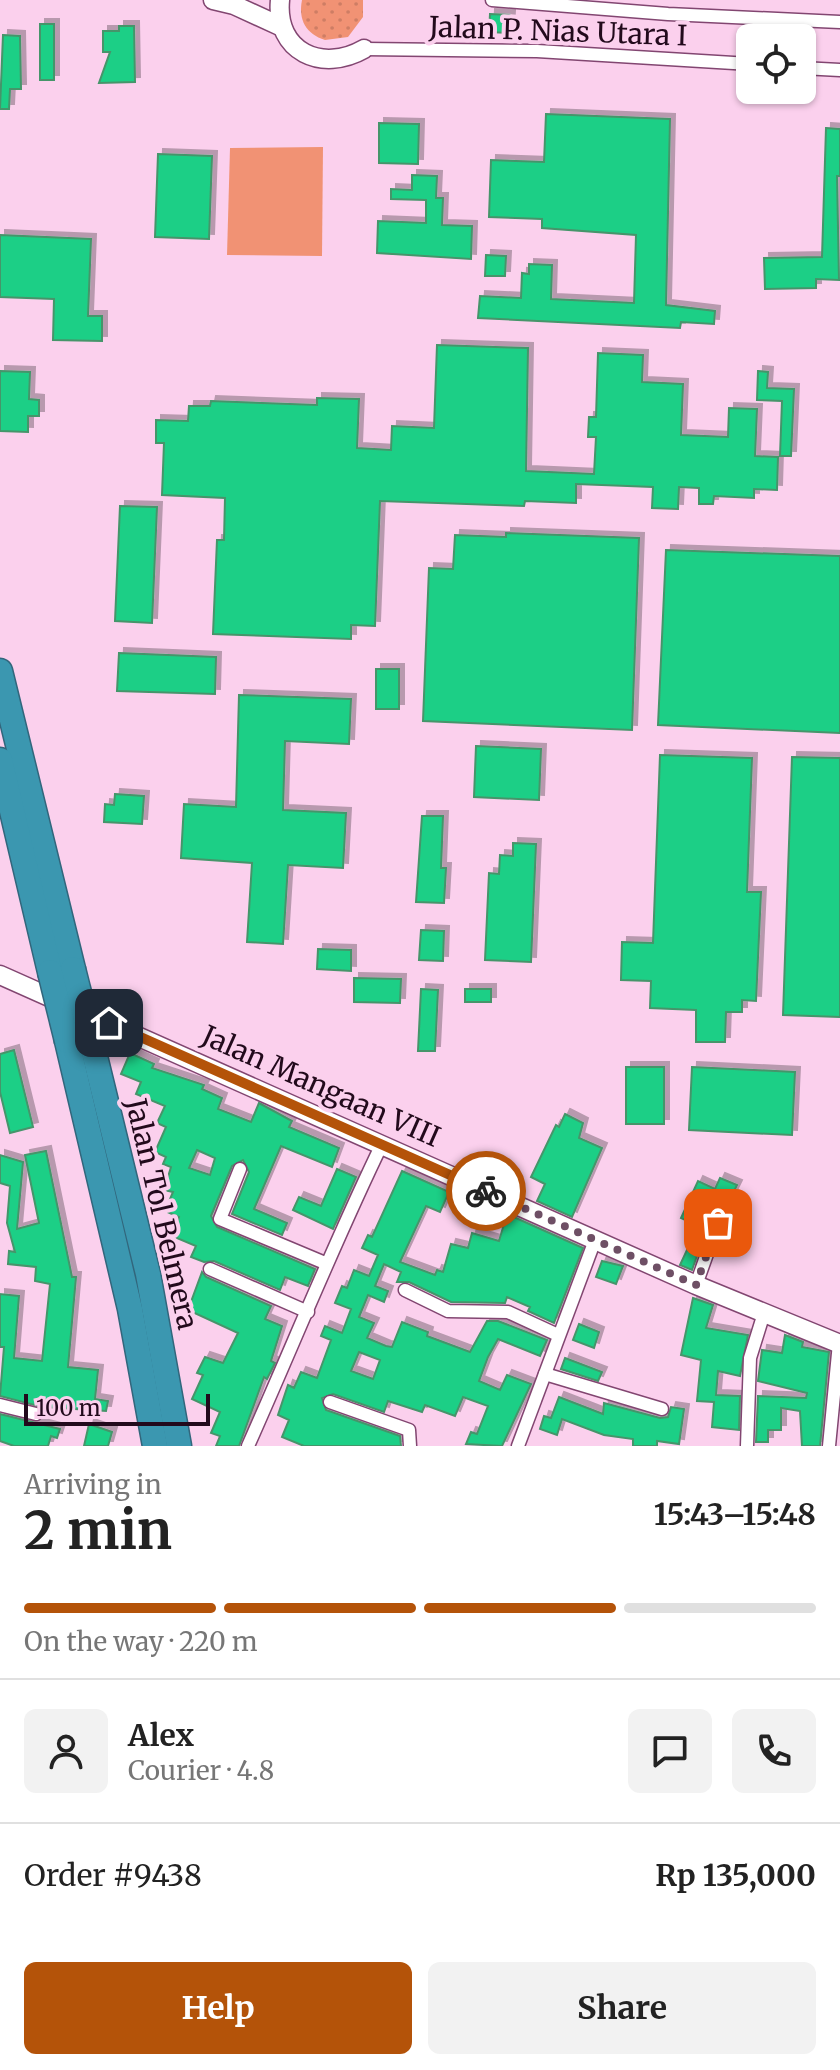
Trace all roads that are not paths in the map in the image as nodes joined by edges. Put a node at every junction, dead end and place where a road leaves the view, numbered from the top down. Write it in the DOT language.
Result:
graph roads {
  1 [pos="213,0"];
  2 [pos="280,0"];
  3 [pos="492,0"];
  4 [pos="840,22"];
  5 [pos="282,27"];
  6 [pos="364,49"];
  7 [pos="736,63"];
  8 [pos="816,69"];
  9 [pos="840,70"];
  10 [pos="0,671"];
  11 [pos="0,760"];
  12 [pos="62,970"];
  13 [pos="0,975"];
  14 [pos="79,1039"];
  15 [pos="382,1144"];
  16 [pos="240,1169"];
  17 [pos="718,1223"];
  18 [pos="595,1240"];
  19 [pos="325,1263"];
  20 [pos="210,1269"];
  21 [pos="696,1285"];
  22 [pos="405,1290"];
  23 [pos="308,1312"];
  24 [pos="764,1313"];
  25 [pos="558,1335"];
  26 [pos="839,1343"];
  27 [pos="545,1374"];
  28 [pos="330,1402"];
  29 [pos="0,1405"];
  30 [pos="662,1409"];
  31 [pos="36,1414"];
  32 [pos="155,1446"];
  33 [pos="179,1446"];
  34 [pos="248,1446"];
  35 [pos="410,1446"];
  36 [pos="518,1446"];
  37 [pos="747,1446"];
  38 [pos="829,1446"];
  1 -- 5 [label="street"];
  2 -- 5 [label="street"];
  3 -- 4 [label="street, Jalan P. Nias Utara I"];
  5 -- 6 [label="street"];
  6 -- 7 [label="street, Jalan P. Nias Utara I"];
  8 -- 9 [label="street"];
  10 -- 12 [label="highway, Jalan Tol Belmera"];
  11 -- 12 [label="highway, Jalan Tol Belmera"];
  12 -- 14 [label="highway, Jalan Tol Belmera, bridge"];
  13 -- 15 [label="street, Jalan Mangaan VIII"];
  14 -- 32 [label="highway, Jalan Tol Belmera"];
  14 -- 33 [label="highway, Jalan Tol Belmera"];
  15 -- 18 [label="street, Jalan Mangaan VIII"];
  15 -- 19 [label="street"];
  16 -- 19 [label="street"];
  17 -- 21 [label="street"];
  18 -- 21 [label="street, Jalan Mangaan VIII"];
  18 -- 25 [label="street"];
  19 -- 23 [label="street"];
  20 -- 23 [label="street"];
  21 -- 24 [label="street, Jalan Mangaan VIII"];
  22 -- 25 [label="street"];
  23 -- 34 [label="street"];
  24 -- 26 [label="street, Jalan Mangaan VIII"];
  24 -- 37 [label="street"];
  25 -- 27 [label="street"];
  26 -- 38 [label="street"];
  27 -- 30 [label="street"];
  27 -- 36 [label="street"];
  28 -- 35 [label="street"];
  29 -- 31 [label="street"];
}
